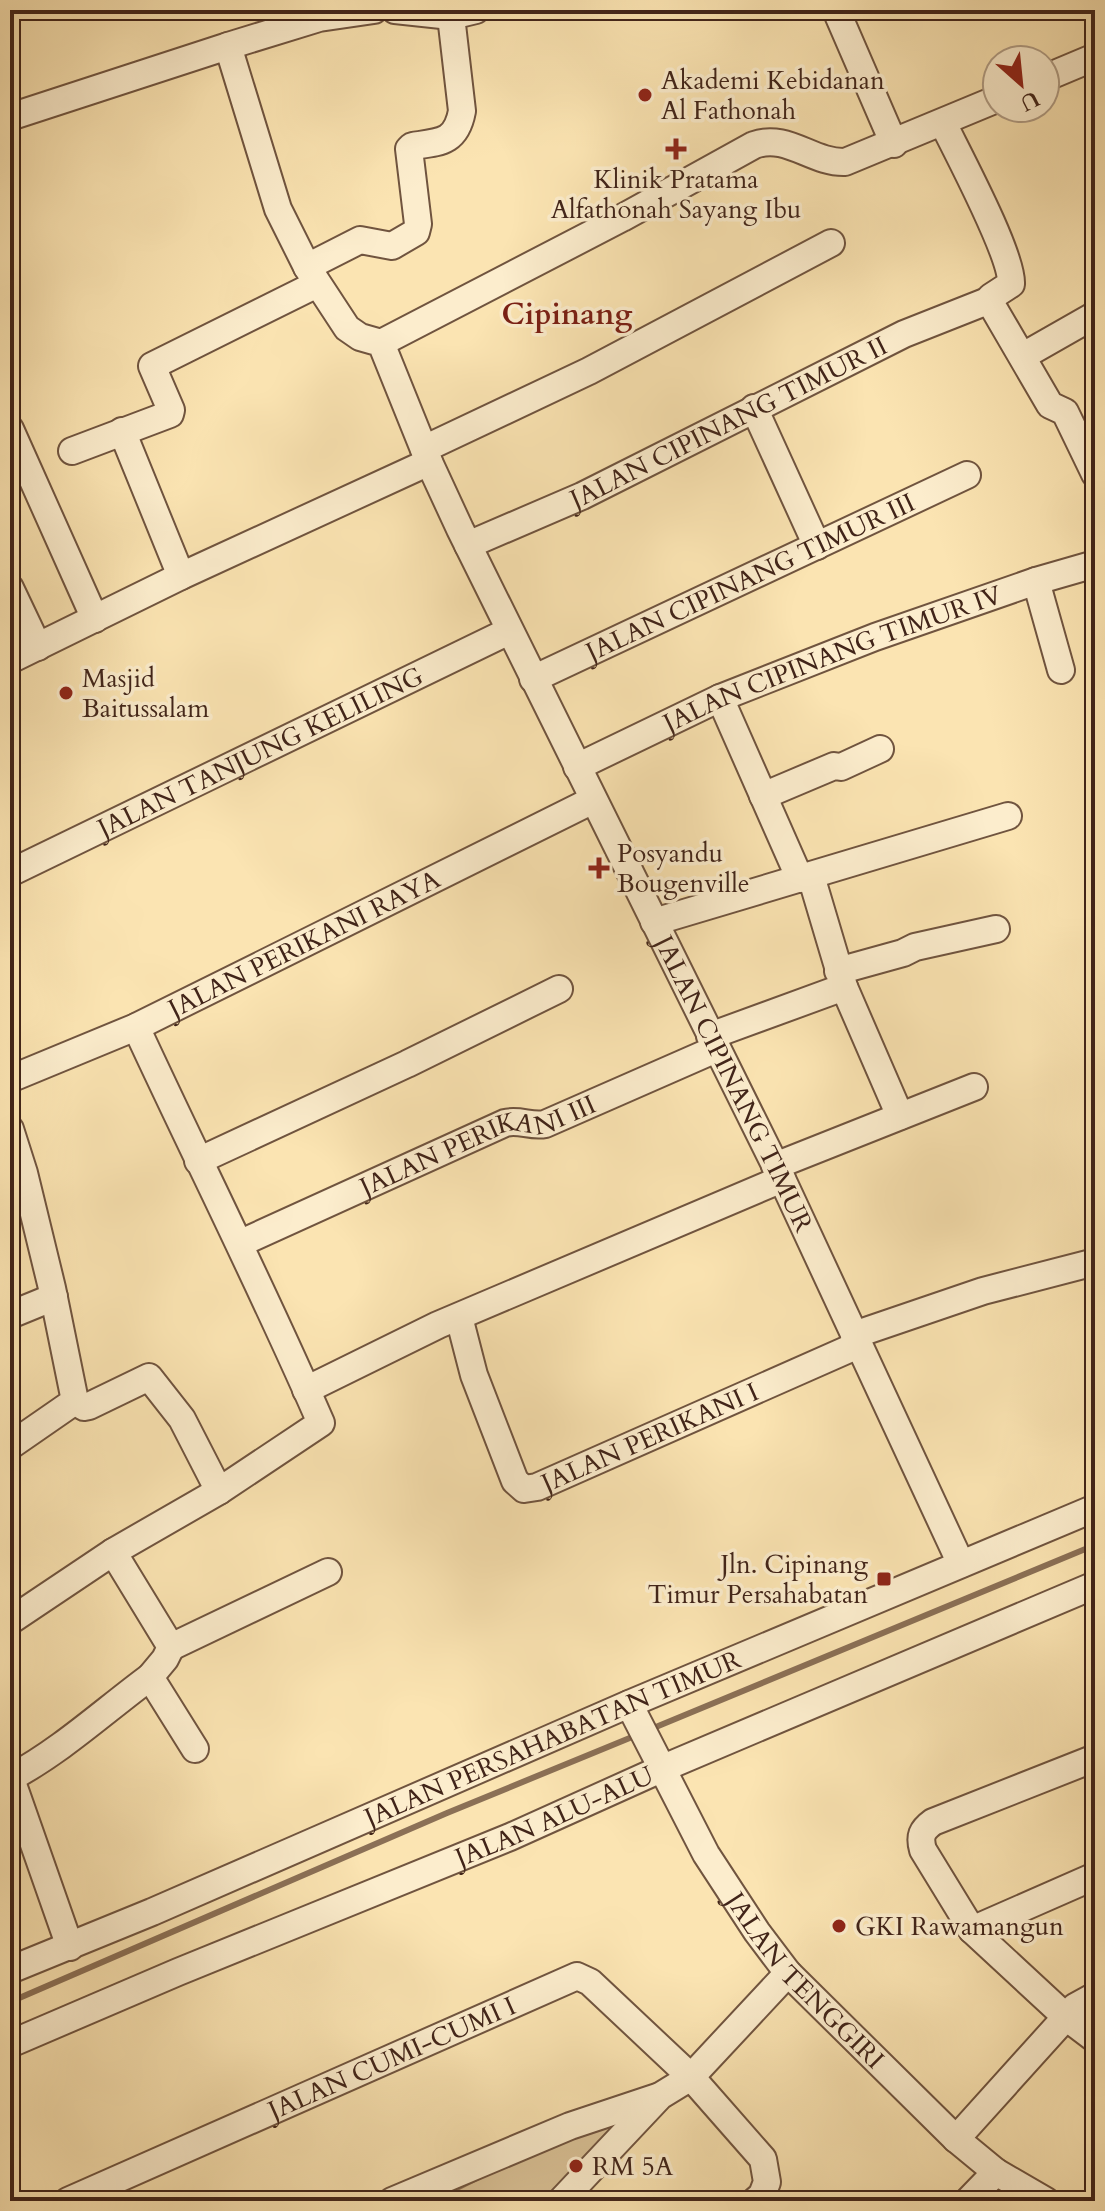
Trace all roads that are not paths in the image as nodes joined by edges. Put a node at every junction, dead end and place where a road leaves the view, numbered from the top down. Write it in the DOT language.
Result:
graph roads {
  1 [pos="374,10"];
  2 [pos="395,10"];
  3 [pos="836,10"];
  4 [pos="463,13"];
  5 [pos="228,46"];
  6 [pos="1095,57"];
  7 [pos="1061,71"];
  8 [pos="981,106"];
  9 [pos="10,117"];
  10 [pos="943,123"];
  11 [pos="894,144"];
  12 [pos="831,243"];
  13 [pos="312,275"];
  14 [pos="990,300"];
  15 [pos="1095,315"];
  16 [pos="381,343"];
  17 [pos="1023,356"];
  18 [pos="754,408"];
  19 [pos="10,429"];
  20 [pos="122,431"];
  21 [pos="72,451"];
  22 [pos="426,456"];
  23 [pos="1095,474"];
  24 [pos="967,475"];
  25 [pos="468,545"];
  26 [pos="817,546"];
  27 [pos="1095,564"];
  28 [pos="181,576"];
  29 [pos="1036,581"];
  30 [pos="10,588"];
  31 [pos="95,619"];
  32 [pos="509,631"];
  33 [pos="38,647"];
  34 [pos="10,660"];
  35 [pos="1061,670"];
  36 [pos="533,679"];
  37 [pos="720,698"];
  38 [pos="880,749"];
  39 [pos="577,767"];
  40 [pos="763,796"];
  41 [pos="593,800"];
  42 [pos="1008,816"];
  43 [pos="10,873"];
  44 [pos="806,878"];
  45 [pos="654,922"];
  46 [pos="996,929"];
  47 [pos="841,979"];
  48 [pos="559,989"];
  49 [pos="136,1027"];
  50 [pos="713,1043"];
  51 [pos="10,1079"];
  52 [pos="974,1087"];
  53 [pos="900,1116"];
  54 [pos="10,1129"];
  55 [pos="198,1161"];
  56 [pos="778,1173"];
  57 [pos="17,1178"];
  58 [pos="241,1243"];
  59 [pos="1095,1262"];
  60 [pos="54,1297"];
  61 [pos="10,1315"];
  62 [pos="459,1317"];
  63 [pos="856,1340"];
  64 [pos="306,1390"];
  65 [pos="75,1401"];
  66 [pos="10,1446"];
  67 [pos="219,1491"];
  68 [pos="1095,1508"];
  69 [pos="113,1552"];
  70 [pos="961,1564"];
  71 [pos="328,1572"];
  72 [pos="1095,1585"];
  73 [pos="10,1621"];
  74 [pos="171,1647"];
  75 [pos="150,1677"];
  76 [pos="632,1710"];
  77 [pos="195,1749"];
  78 [pos="1095,1758"];
  79 [pos="657,1760"];
  80 [pos="11,1776"];
  81 [pos="1095,1876"];
  82 [pos="972,1930"];
  83 [pos="70,1947"];
  84 [pos="10,1970"];
  85 [pos="788,1973"];
  86 [pos="1095,1996"];
  87 [pos="1066,2017"];
  88 [pos="1095,2039"];
  89 [pos="10,2044"];
  90 [pos="691,2077"];
  91 [pos="660,2096"];
  92 [pos="956,2139"];
  93 [pos="996,2172"];
  94 [pos="68,2201"];
  95 [pos="392,2201"];
  96 [pos="561,2201"];
  97 [pos="755,2201"];
  98 [pos="968,2201"];
  99 [pos="1046,2201"];
  1 -- 5 [label="street"];
  2 -- 4 [label="street"];
  3 -- 11 [label="street"];
  4 -- 13 [label="street"];
  5 -- 9 [label="street"];
  5 -- 13 [label="street"];
  6 -- 7 [label="street"];
  8 -- 10 [label="street"];
  10 -- 11 [label="street"];
  10 -- 14 [label="street"];
  11 -- 16 [label="street"];
  12 -- 22 [label="street"];
  13 -- 16 [label="street"];
  13 -- 20 [label="street"];
  14 -- 17 [label="street"];
  14 -- 18 [label="street, JALAN CIPINANG TIMUR II"];
  15 -- 17 [label="street"];
  16 -- 22 [label="street, JALAN CIPINANG TIMUR"];
  17 -- 23 [label="street"];
  18 -- 25 [label="street, JALAN CIPINANG TIMUR II"];
  18 -- 26 [label="street"];
  19 -- 31 [label="street"];
  20 -- 21 [label="street"];
  20 -- 28 [label="street"];
  22 -- 25 [label="street, JALAN CIPINANG TIMUR"];
  22 -- 28 [label="street"];
  24 -- 26 [label="street, JALAN CIPINANG TIMUR III"];
  25 -- 32 [label="street, JALAN CIPINANG TIMUR"];
  26 -- 36 [label="street, JALAN CIPINANG TIMUR III"];
  27 -- 29 [label="street, JALAN CIPINANG TIMUR IV"];
  28 -- 31 [label="street"];
  29 -- 35 [label="street"];
  29 -- 37 [label="street, JALAN CIPINANG TIMUR IV"];
  30 -- 33 [label="street"];
  31 -- 33 [label="street"];
  32 -- 36 [label="street, JALAN CIPINANG TIMUR"];
  32 -- 43 [label="street, JALAN TANJUNG KELILING"];
  33 -- 34 [label="street"];
  36 -- 39 [label="street, JALAN CIPINANG TIMUR"];
  37 -- 39 [label="street, JALAN CIPINANG TIMUR IV"];
  37 -- 40 [label="street"];
  38 -- 40 [label="street"];
  39 -- 41 [label="street, JALAN CIPINANG TIMUR"];
  40 -- 44 [label="street"];
  41 -- 45 [label="street, JALAN CIPINANG TIMUR"];
  41 -- 49 [label="street, JALAN PERIKANI RAYA"];
  42 -- 44 [label="street"];
  44 -- 45 [label="street"];
  44 -- 47 [label="street"];
  45 -- 50 [label="street, JALAN CIPINANG TIMUR"];
  46 -- 47 [label="street, JALAN PERIKANI III"];
  47 -- 50 [label="street, JALAN PERIKANI III"];
  47 -- 53 [label="street"];
  48 -- 55 [label="street"];
  49 -- 51 [label="street, JALAN PERIKANI RAYA"];
  49 -- 55 [label="street"];
  50 -- 56 [label="street, JALAN CIPINANG TIMUR"];
  50 -- 58 [label="street, JALAN PERIKANI III"];
  52 -- 53 [label="street"];
  53 -- 56 [label="street"];
  54 -- 57 [label="street"];
  55 -- 58 [label="street"];
  56 -- 62 [label="street"];
  56 -- 63 [label="street, JALAN CIPINANG TIMUR"];
  57 -- 60 [label="street"];
  58 -- 64 [label="street"];
  59 -- 63 [label="street"];
  60 -- 61 [label="street"];
  60 -- 65 [label="street"];
  62 -- 63 [label="street, JALAN PERIKANI I"];
  62 -- 64 [label="street"];
  63 -- 70 [label="street, JALAN CIPINANG TIMUR"];
  64 -- 67 [label="street"];
  65 -- 66 [label="street"];
  65 -- 67 [label="street"];
  67 -- 69 [label="street"];
  68 -- 70 [label="street, JALAN PERSAHABATAN TIMUR"];
  69 -- 73 [label="street"];
  69 -- 74 [label="street"];
  70 -- 76 [label="street, JALAN PERSAHABATAN TIMUR"];
  71 -- 74 [label="street"];
  72 -- 79 [label="street, JALAN ALU-ALU"];
  74 -- 75 [label="street"];
  75 -- 77 [label="street"];
  75 -- 80 [label="street"];
  76 -- 79 [label="street, JALAN TENGGIRI"];
  76 -- 83 [label="street, JALAN PERSAHABATAN TIMUR"];
  78 -- 82 [label="street"];
  79 -- 85 [label="street, JALAN TENGGIRI"];
  79 -- 89 [label="street, JALAN ALU-ALU"];
  80 -- 83 [label="street"];
  81 -- 82 [label="street"];
  82 -- 87 [label="street"];
  83 -- 84 [label="street, JALAN PERSAHABATAN TIMUR"];
  85 -- 90 [label="street"];
  85 -- 92 [label="street, JALAN TENGGIRI"];
  86 -- 87 [label="street"];
  87 -- 88 [label="street"];
  87 -- 92 [label="street"];
  90 -- 91 [label="street"];
  90 -- 94 [label="street, JALAN CUMI-CUMI I"];
  90 -- 97 [label="street"];
  91 -- 95 [label="street"];
  91 -- 96 [label="street"];
  92 -- 93 [label="street, JALAN TENGGIRI"];
  93 -- 98 [label="street"];
  93 -- 99 [label="street, JALAN TENGGIRI"];
}
